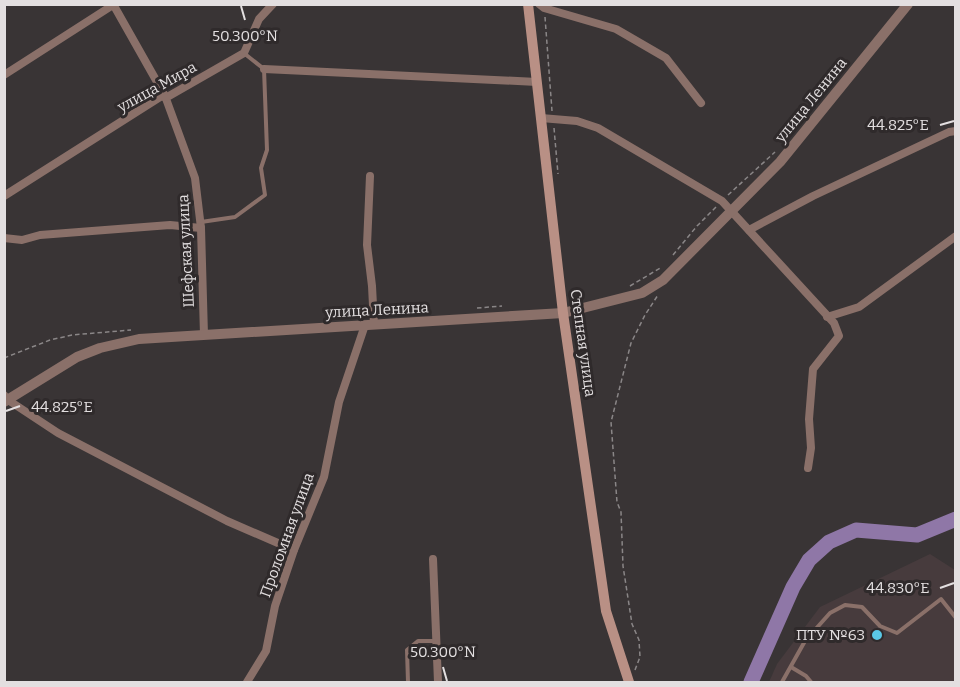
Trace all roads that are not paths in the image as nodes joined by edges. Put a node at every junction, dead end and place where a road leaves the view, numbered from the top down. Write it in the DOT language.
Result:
graph roads {
  1 [pos="273,4"];
  2 [pos="528,4"];
  3 [pos="908,4"];
  4 [pos="113,5"];
  5 [pos="542,6"];
  6 [pos="244,53"];
  7 [pos="264,69"];
  8 [pos="4,75"];
  9 [pos="537,82"];
  10 [pos="165,96"];
  11 [pos="701,103"];
  12 [pos="541,118"];
  13 [pos="956,130"];
  14 [pos="370,176"];
  15 [pos="4,196"];
  16 [pos="731,209"];
  17 [pos="200,225"];
  18 [pos="748,230"];
  19 [pos="956,236"];
  20 [pos="4,238"];
  21 [pos="563,313"];
  22 [pos="827,317"];
  23 [pos="370,325"];
  24 [pos="204,335"];
  25 [pos="6,399"];
  26 [pos="808,468"];
  27 [pos="294,550"];
  28 [pos="433,559"];
  29 [pos="956,618"];
  30 [pos="436,641"];
  31 [pos="790,667"];
  32 [pos="631,679"];
  33 [pos="247,682"];
  34 [pos="408,682"];
  35 [pos="438,682"];
  36 [pos="782,682"];
  37 [pos="811,682"];
  1 -- 6 [label="street"];
  2 -- 9 [label="main road, Степная улица"];
  3 -- 16 [label="street, улица Ленина"];
  4 -- 8 [label="street"];
  4 -- 10 [label="street, Шефская улица"];
  5 -- 11 [label="street"];
  6 -- 7 [label="lane"];
  6 -- 10 [label="street, улица Мира"];
  7 -- 9 [label="street"];
  7 -- 17 [label="lane"];
  9 -- 12 [label="main road, Степная улица"];
  10 -- 15 [label="street, улица Мира"];
  10 -- 17 [label="street, Шефская улица"];
  12 -- 16 [label="street"];
  12 -- 21 [label="main road, Степная улица"];
  13 -- 18 [label="street"];
  14 -- 23 [label="street, Проломная улица"];
  16 -- 18 [label="street"];
  16 -- 21 [label="street, улица Ленина"];
  17 -- 20 [label="street"];
  17 -- 24 [label="street, Шефская улица"];
  18 -- 22 [label="street"];
  19 -- 22 [label="street"];
  21 -- 23 [label="street, улица Ленина"];
  21 -- 32 [label="main road, Степная улица"];
  22 -- 26 [label="street"];
  23 -- 24 [label="street, улица Ленина"];
  23 -- 27 [label="street, Проломная улица"];
  24 -- 25 [label="street, улица Ленина"];
  25 -- 27 [label="street"];
  27 -- 33 [label="street, Проломная улица"];
  28 -- 30 [label="street"];
  29 -- 31 [label="lane"];
  30 -- 34 [label="lane"];
  30 -- 35 [label="street"];
  31 -- 36 [label="lane"];
  31 -- 37 [label="lane"];
}
